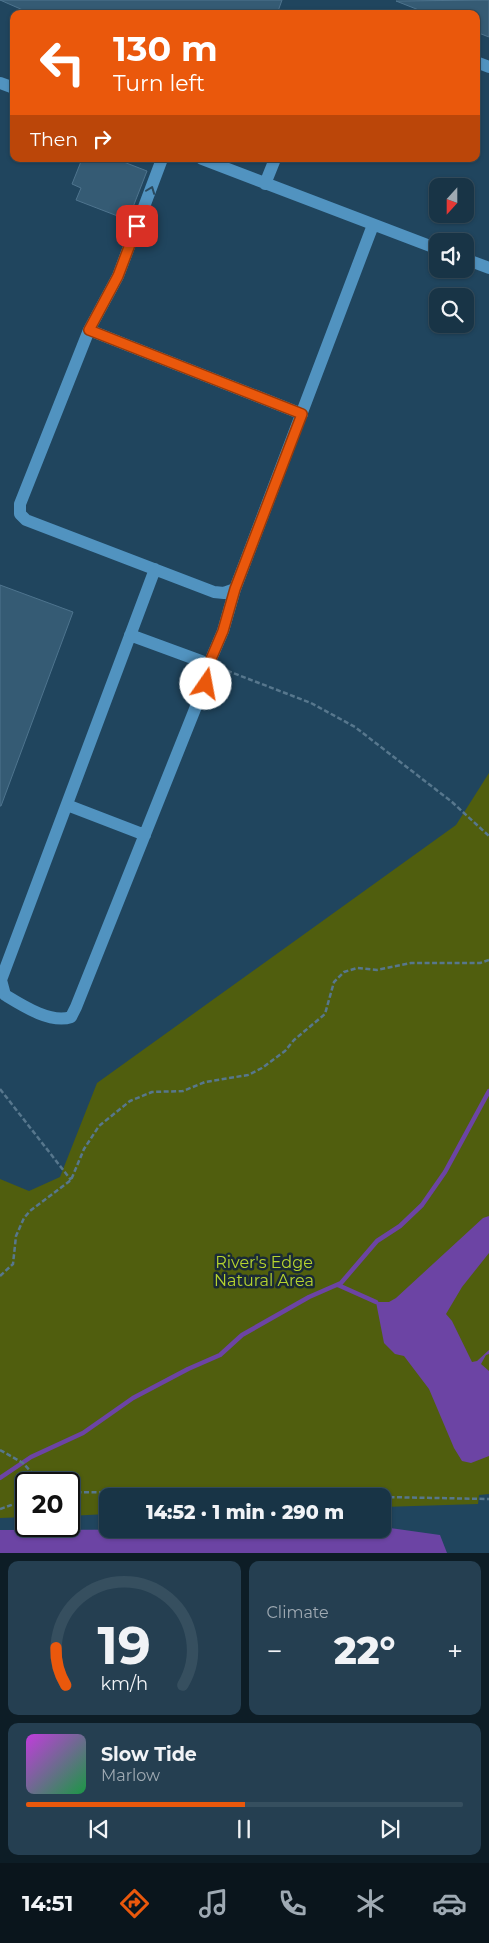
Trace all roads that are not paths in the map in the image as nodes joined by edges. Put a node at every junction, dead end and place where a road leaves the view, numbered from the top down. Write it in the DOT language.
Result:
graph roads {
  1 [pos="161,162"];
  2 [pos="210,162"];
  3 [pos="274,162"];
  4 [pos="265,184"];
  5 [pos="373,225"];
  6 [pos="429,246"];
  7 [pos="474,262"];
  8 [pos="489,268"];
  9 [pos="89,330"];
  10 [pos="302,414"];
  11 [pos="155,569"];
  12 [pos="235,589"];
  13 [pos="130,635"];
  14 [pos="209,664"];
  15 [pos="67,805"];
  16 [pos="145,835"];
  17 [pos="1,980"];
  9 -- 1 [label="street, one-way"];
  2 -- 4 [label="street"];
  3 -- 4 [label="street"];
  4 -- 5 [label="street"];
  5 -- 6 [label="street"];
  5 -- 10 [label="street"];
  7 -- 8 [label="street"];
  9 -- 10 [label="street"];
  9 -- 11 [label="street"];
  10 -- 12 [label="street"];
  11 -- 12 [label="street"];
  11 -- 13 [label="street"];
  12 -- 14 [label="street"];
  13 -- 14 [label="street"];
  13 -- 15 [label="street"];
  14 -- 16 [label="street"];
  15 -- 16 [label="street"];
  15 -- 17 [label="street"];
  16 -- 17 [label="street"];
}
